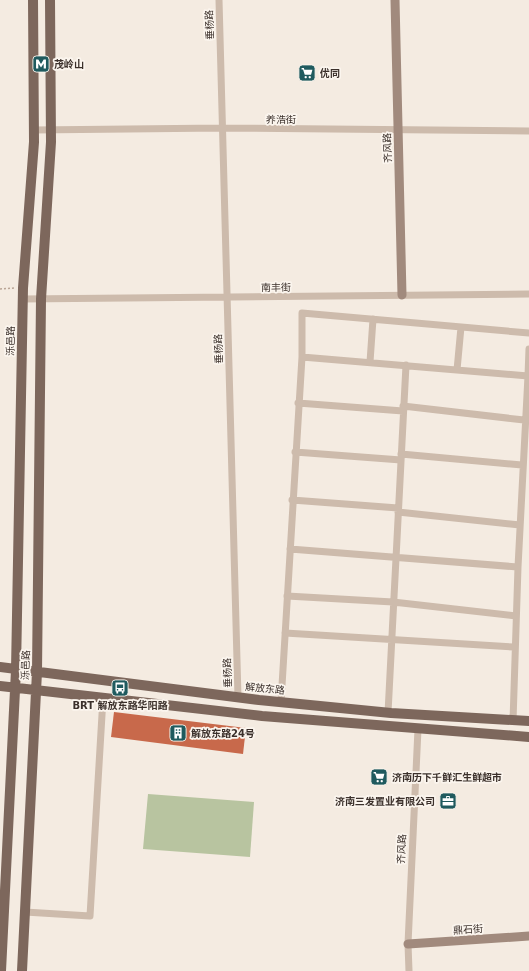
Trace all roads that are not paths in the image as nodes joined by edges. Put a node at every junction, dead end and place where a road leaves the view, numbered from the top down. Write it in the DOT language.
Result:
graph roads {
  1 [pos="33,0"];
  2 [pos="50,0"];
  3 [pos="218,0"];
  4 [pos="395,0"];
  5 [pos="222,128"];
  6 [pos="397,129"];
  7 [pos="34,130"];
  8 [pos="51,131"];
  9 [pos="529,131"];
  10 [pos="529,294"];
  11 [pos="402,295"];
  12 [pos="227,297"];
  13 [pos="22,299"];
  14 [pos="41,299"];
  15 [pos="373,319"];
  16 [pos="461,327"];
  17 [pos="529,333"];
  18 [pos="529,349"];
  19 [pos="302,357"];
  20 [pos="370,362"];
  21 [pos="406,365"];
  22 [pos="457,370"];
  23 [pos="528,376"];
  24 [pos="298,403"];
  25 [pos="403,408"];
  26 [pos="524,420"];
  27 [pos="295,452"];
  28 [pos="401,457"];
  29 [pos="522,465"];
  30 [pos="292,500"];
  31 [pos="398,510"];
  32 [pos="520,524"];
  33 [pos="290,549"];
  34 [pos="396,557"];
  35 [pos="518,567"];
  36 [pos="287,596"];
  37 [pos="394,602"];
  38 [pos="516,616"];
  39 [pos="285,633"];
  40 [pos="392,640"];
  41 [pos="514,647"];
  42 [pos="0,667"];
  43 [pos="16,670"];
  44 [pos="37,672"];
  45 [pos="0,686"];
  46 [pos="14,687"];
  47 [pos="36,690"];
  48 [pos="238,697"];
  49 [pos="103,698"];
  50 [pos="281,702"];
  51 [pos="388,713"];
  52 [pos="513,721"];
  53 [pos="529,721"];
  54 [pos="418,729"];
  55 [pos="529,737"];
  56 [pos="25,912"];
  57 [pos="529,936"];
  58 [pos="408,944"];
  59 [pos="1,971"];
  60 [pos="22,971"];
  61 [pos="409,971"];
  1 -- 7 [label="main road, 泺邑路"];
  2 -- 8 [label="main road, 泺邑路"];
  3 -- 5 [label="street, 垂杨路"];
  4 -- 6 [label="street, 齐风路"];
  5 -- 6 [label="street, 养浩街"];
  5 -- 8 [label="street, 养浩街"];
  5 -- 12 [label="street, 垂杨路"];
  6 -- 9 [label="street, 养浩街"];
  6 -- 11 [label="street, 齐风路"];
  7 -- 8 [label="street, 养浩街"];
  7 -- 13 [label="main road, 泺邑路"];
  8 -- 14 [label="main road, 泺邑路"];
  10 -- 11 [label="street, 南丰街"];
  11 -- 12 [label="street, 南丰街"];
  12 -- 14 [label="street, 南丰街"];
  12 -- 48 [label="street, 垂杨路"];
  13 -- 14 [label="street, 南丰街"];
  13 -- 43 [label="main road, 泺邑路"];
  14 -- 44 [label="main road, 泺邑路"];
  15 -- 16 [label="street"];
  15 -- 19 [label="street"];
  15 -- 20 [label="street"];
  16 -- 17 [label="street"];
  16 -- 22 [label="street"];
  18 -- 23 [label="street"];
  19 -- 20 [label="street"];
  19 -- 24 [label="street"];
  20 -- 21 [label="street"];
  21 -- 22 [label="street"];
  21 -- 25 [label="street"];
  22 -- 23 [label="street"];
  23 -- 26 [label="street"];
  24 -- 25 [label="street"];
  24 -- 27 [label="street"];
  25 -- 26 [label="street"];
  25 -- 28 [label="street"];
  26 -- 29 [label="street"];
  27 -- 28 [label="street"];
  27 -- 30 [label="street"];
  28 -- 29 [label="street"];
  28 -- 31 [label="street"];
  29 -- 32 [label="street"];
  30 -- 31 [label="street"];
  30 -- 33 [label="street"];
  31 -- 32 [label="street"];
  31 -- 34 [label="street"];
  32 -- 35 [label="street"];
  33 -- 34 [label="street"];
  33 -- 36 [label="street"];
  34 -- 35 [label="street"];
  34 -- 37 [label="street"];
  35 -- 38 [label="street"];
  36 -- 37 [label="street"];
  36 -- 39 [label="street"];
  37 -- 38 [label="street"];
  37 -- 40 [label="street"];
  38 -- 41 [label="street"];
  39 -- 40 [label="street"];
  39 -- 50 [label="street"];
  40 -- 41 [label="street"];
  40 -- 51 [label="street"];
  41 -- 52 [label="street"];
  42 -- 43 [label="main road, 解放东路"];
  43 -- 44 [label="main road, 解放东路"];
  43 -- 46 [label="main road, 泺邑路"];
  44 -- 47 [label="main road, 泺邑路"];
  44 -- 48 [label="main road, 解放东路"];
  45 -- 46 [label="main road"];
  46 -- 47 [label="main road"];
  46 -- 59 [label="main road, 泺邑路"];
  47 -- 49 [label="main road"];
  47 -- 56 [label="main road, 泺邑路"];
  48 -- 50 [label="main road, 解放东路"];
  49 -- 54 [label="main road"];
  49 -- 56 [label="street"];
  50 -- 51 [label="main road, 解放东路"];
  51 -- 52 [label="main road, 解放东路"];
  52 -- 53 [label="main road, 解放东路"];
  54 -- 55 [label="main road"];
  54 -- 58 [label="street, 齐风路"];
  56 -- 60 [label="main road, 泺邑路"];
  57 -- 58 [label="street, 鼎石街"];
  58 -- 61 [label="street, 齐风路"];
}
